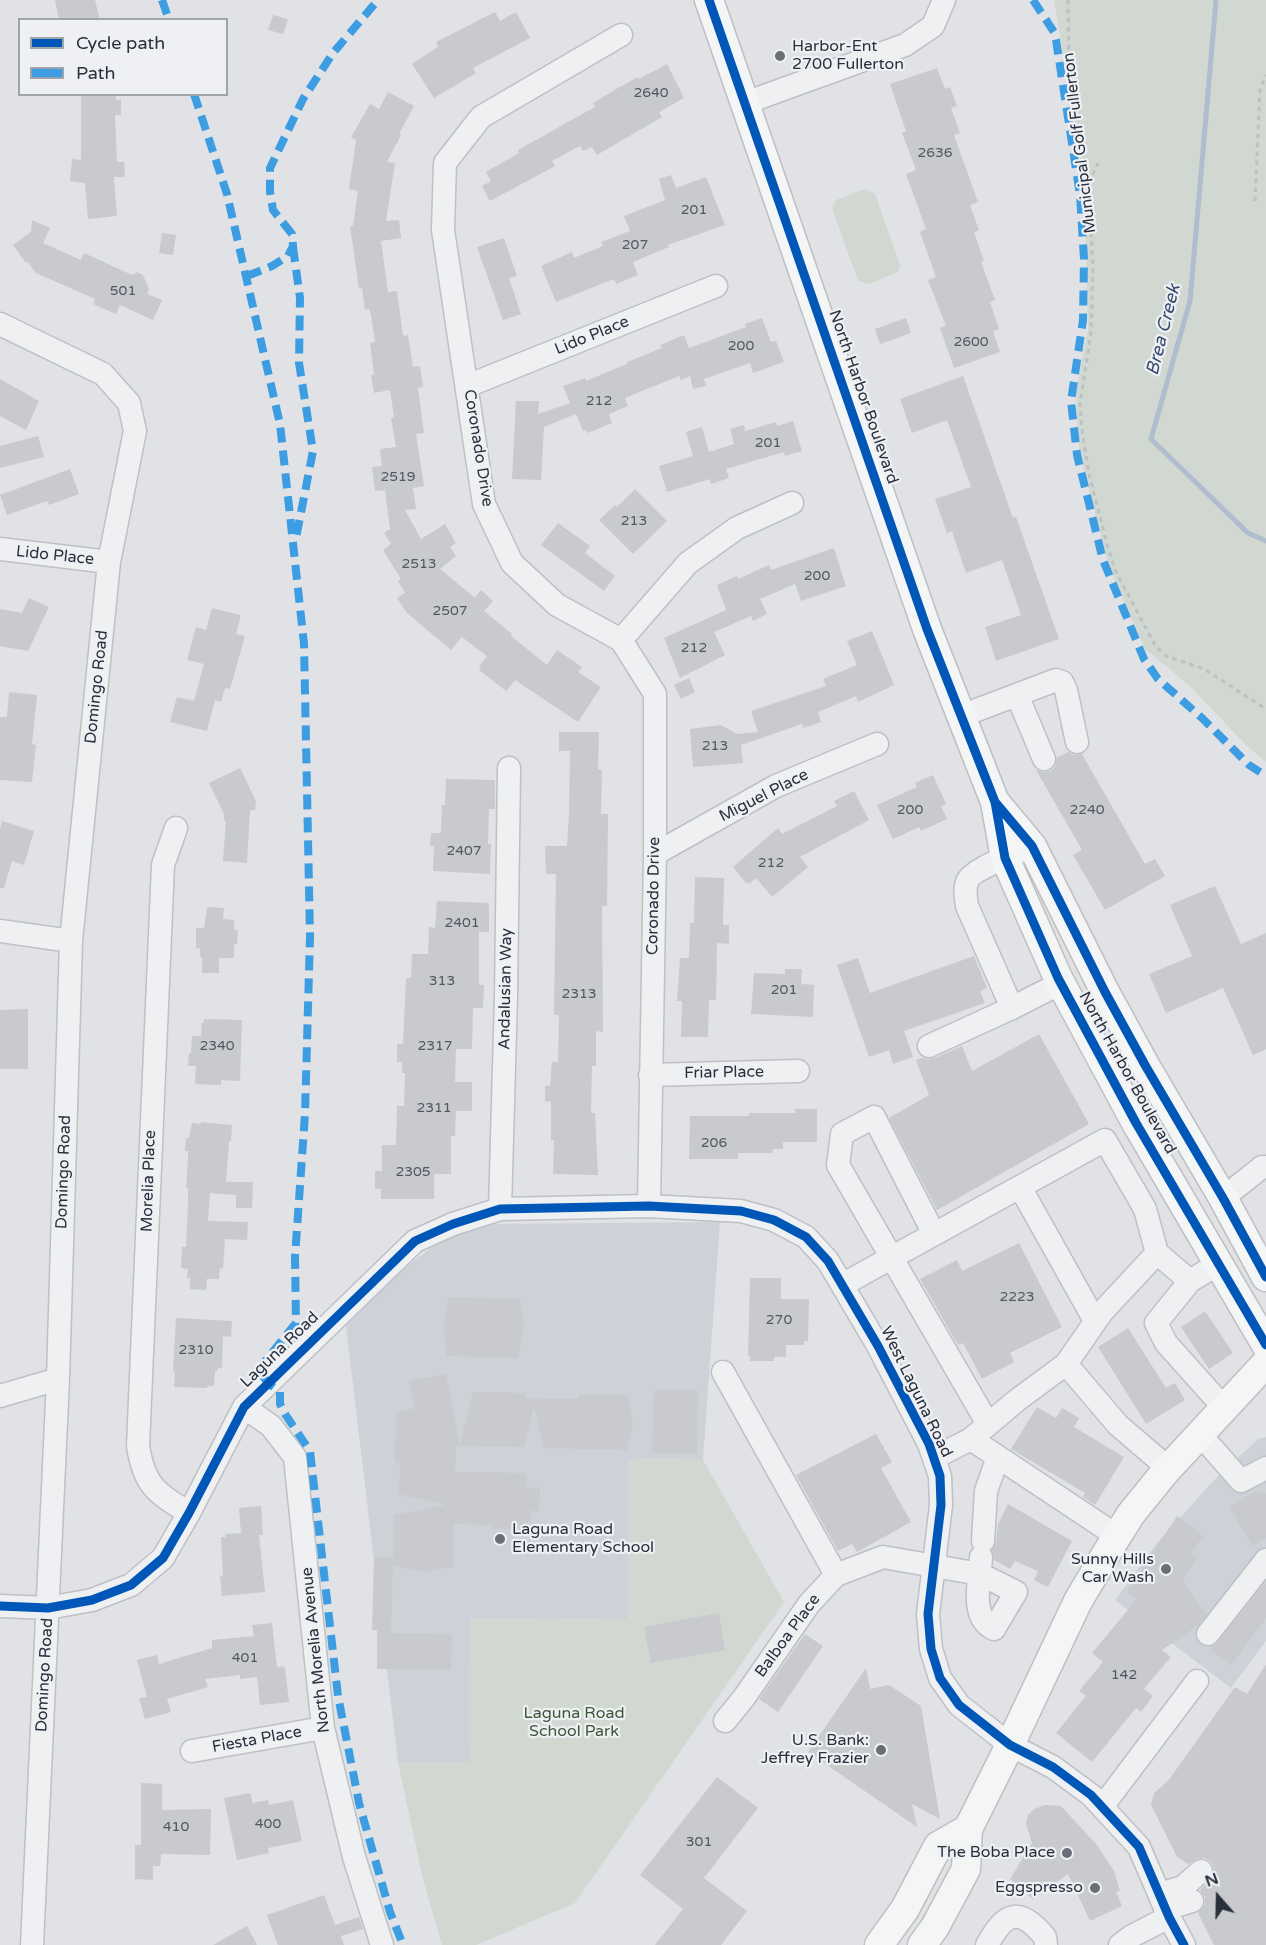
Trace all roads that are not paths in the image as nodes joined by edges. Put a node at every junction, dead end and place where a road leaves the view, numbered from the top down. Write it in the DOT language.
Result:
graph roads {
  1 [pos="709,0"];
  2 [pos="944,0"];
  3 [pos="621,35"];
  4 [pos="745,103"];
  5 [pos="716,286"];
  6 [pos="0,324"];
  7 [pos="467,386"];
  8 [pos="792,503"];
  9 [pos="0,549"];
  10 [pos="109,562"];
  11 [pos="621,640"];
  12 [pos="1017,695"];
  13 [pos="961,716"];
  14 [pos="1077,742"];
  15 [pos="877,744"];
  16 [pos="1044,759"];
  17 [pos="509,768"];
  18 [pos="994,802"];
  19 [pos="176,828"];
  20 [pos="1032,846"];
  21 [pos="655,854"];
  22 [pos="1005,858"];
  23 [pos="0,931"];
  24 [pos="71,941"];
  25 [pos="1061,983"];
  26 [pos="1012,1008"];
  27 [pos="929,1046"];
  28 [pos="798,1071"];
  29 [pos="650,1075"];
  30 [pos="1136,1123"];
  31 [pos="1105,1140"];
  32 [pos="1266,1167"];
  33 [pos="1020,1187"];
  34 [pos="1223,1198"];
  35 [pos="649,1206"];
  36 [pos="500,1209"];
  37 [pos="934,1234"];
  38 [pos="1157,1252"];
  39 [pos="891,1258"];
  40 [pos="1218,1264"];
  41 [pos="1266,1277"];
  42 [pos="1190,1281"];
  43 [pos="842,1285"];
  44 [pos="1095,1322"];
  45 [pos="1266,1345"];
  46 [pos="1266,1363"];
  47 [pos="1066,1365"];
  48 [pos="723,1372"];
  49 [pos="58,1379"];
  50 [pos="1266,1393"];
  51 [pos="0,1396"];
  52 [pos="243,1407"];
  53 [pos="1225,1409"];
  54 [pos="988,1424"];
  55 [pos="1199,1433"];
  56 [pos="971,1439"];
  57 [pos="998,1457"];
  58 [pos="934,1458"];
  59 [pos="1168,1468"];
  60 [pos="1266,1468"];
  61 [pos="189,1513"];
  62 [pos="1117,1536"];
  63 [pos="1266,1560"];
  64 [pos="933,1564"];
  65 [pos="836,1575"];
  66 [pos="0,1606"];
  67 [pos="48,1608"];
  68 [pos="1208,1634"];
  69 [pos="1197,1681"];
  70 [pos="725,1721"];
  71 [pos="323,1728"];
  72 [pos="1010,1745"];
  73 [pos="192,1751"];
  74 [pos="1102,1807"];
  75 [pos="968,1829"];
  76 [pos="1201,1871"];
  77 [pos="1194,1905"];
  78 [pos="1166,1911"];
  79 [pos="32,1945"];
  80 [pos="382,1945"];
  81 [pos="879,1945"];
  82 [pos="922,1945"];
  83 [pos="987,1945"];
  84 [pos="1046,1945"];
  85 [pos="1120,1945"];
  86 [pos="1184,1945"];
  1 -- 4 [label="main road, North Harbor Boulevard"];
  2 -- 4 [label="street"];
  3 -- 7 [label="street, Coronado Drive"];
  4 -- 13 [label="main road, North Harbor Boulevard"];
  5 -- 7 [label="street, Lido Place"];
  6 -- 10 [label="street, Domingo Road"];
  7 -- 11 [label="street, Coronado Drive"];
  8 -- 11 [label="street"];
  9 -- 10 [label="street, Lido Place"];
  10 -- 24 [label="street, Domingo Road"];
  11 -- 21 [label="street, Coronado Drive"];
  12 -- 13 [label="street"];
  12 -- 14 [label="street"];
  12 -- 16 [label="street"];
  13 -- 18 [label="main road, North Harbor Boulevard"];
  15 -- 21 [label="street, Miguel Place"];
  17 -- 36 [label="street, Andalusian Way"];
  18 -- 20 [label="main road, North Harbor Boulevard"];
  18 -- 22 [label="main road, North Harbor Boulevard"];
  19 -- 61 [label="street, Morelia Place"];
  20 -- 22 [label="street"];
  20 -- 34 [label="main road, North Harbor Boulevard"];
  21 -- 29 [label="street, Coronado Drive"];
  22 -- 25 [label="main road, North Harbor Boulevard"];
  22 -- 26 [label="street"];
  23 -- 24 [label="street"];
  24 -- 49 [label="street, Domingo Road"];
  25 -- 26 [label="street"];
  25 -- 30 [label="main road, North Harbor Boulevard"];
  26 -- 27 [label="street"];
  28 -- 29 [label="street, Friar Place"];
  29 -- 35 [label="street, Coronado Drive"];
  30 -- 31 [label="street"];
  30 -- 40 [label="main road, North Harbor Boulevard"];
  31 -- 33 [label="street"];
  31 -- 38 [label="street"];
  32 -- 34 [label="street"];
  33 -- 37 [label="street"];
  33 -- 44 [label="street"];
  34 -- 41 [label="main road, North Harbor Boulevard"];
  35 -- 36 [label="street, Laguna Road"];
  35 -- 43 [label="street, West Laguna Road"];
  36 -- 52 [label="street, Laguna Road"];
  37 -- 39 [label="street"];
  37 -- 39 [label="street"];
  38 -- 42 [label="street"];
  38 -- 44 [label="street"];
  39 -- 43 [label="street"];
  39 -- 54 [label="street"];
  40 -- 42 [label="street"];
  40 -- 45 [label="main road, North Harbor Boulevard"];
  42 -- 53 [label="street"];
  43 -- 58 [label="street, West Laguna Road"];
  44 -- 47 [label="street"];
  46 -- 53 [label="main road"];
  47 -- 54 [label="street"];
  47 -- 59 [label="street"];
  48 -- 65 [label="street"];
  49 -- 51 [label="street"];
  49 -- 67 [label="street, Domingo Road"];
  50 -- 53 [label="main road"];
  52 -- 61 [label="street, Laguna Road"];
  52 -- 71 [label="street, North Morelia Avenue"];
  53 -- 55 [label="main road"];
  54 -- 56 [label="street"];
  55 -- 59 [label="main road"];
  55 -- 60 [label="street"];
  56 -- 57 [label="street"];
  56 -- 58 [label="street"];
  57 -- 62 [label="street"];
  57 -- 64 [label="street, Balboa Place"];
  58 -- 64 [label="street, West Laguna Road"];
  59 -- 62 [label="main road"];
  61 -- 67 [label="street, Laguna Road"];
  62 -- 72 [label="main road"];
  63 -- 68 [label="street"];
  64 -- 65 [label="street, Balboa Place"];
  64 -- 72 [label="street, West Laguna Road"];
  65 -- 70 [label="street, Balboa Place"];
  66 -- 67 [label="street, Laguna Road"];
  67 -- 79 [label="street, Domingo Road"];
  69 -- 74 [label="street"];
  71 -- 73 [label="street, Fiesta Place"];
  71 -- 80 [label="street, North Morelia Avenue"];
  72 -- 74 [label="street"];
  72 -- 75 [label="main road"];
  74 -- 78 [label="street"];
  75 -- 81 [label="main road"];
  75 -- 82 [label="main road"];
  76 -- 78 [label="street"];
  77 -- 78 [label="street"];
  78 -- 85 [label="street"];
  78 -- 86 [label="street"];
  83 -- 84 [label="street"];
}
